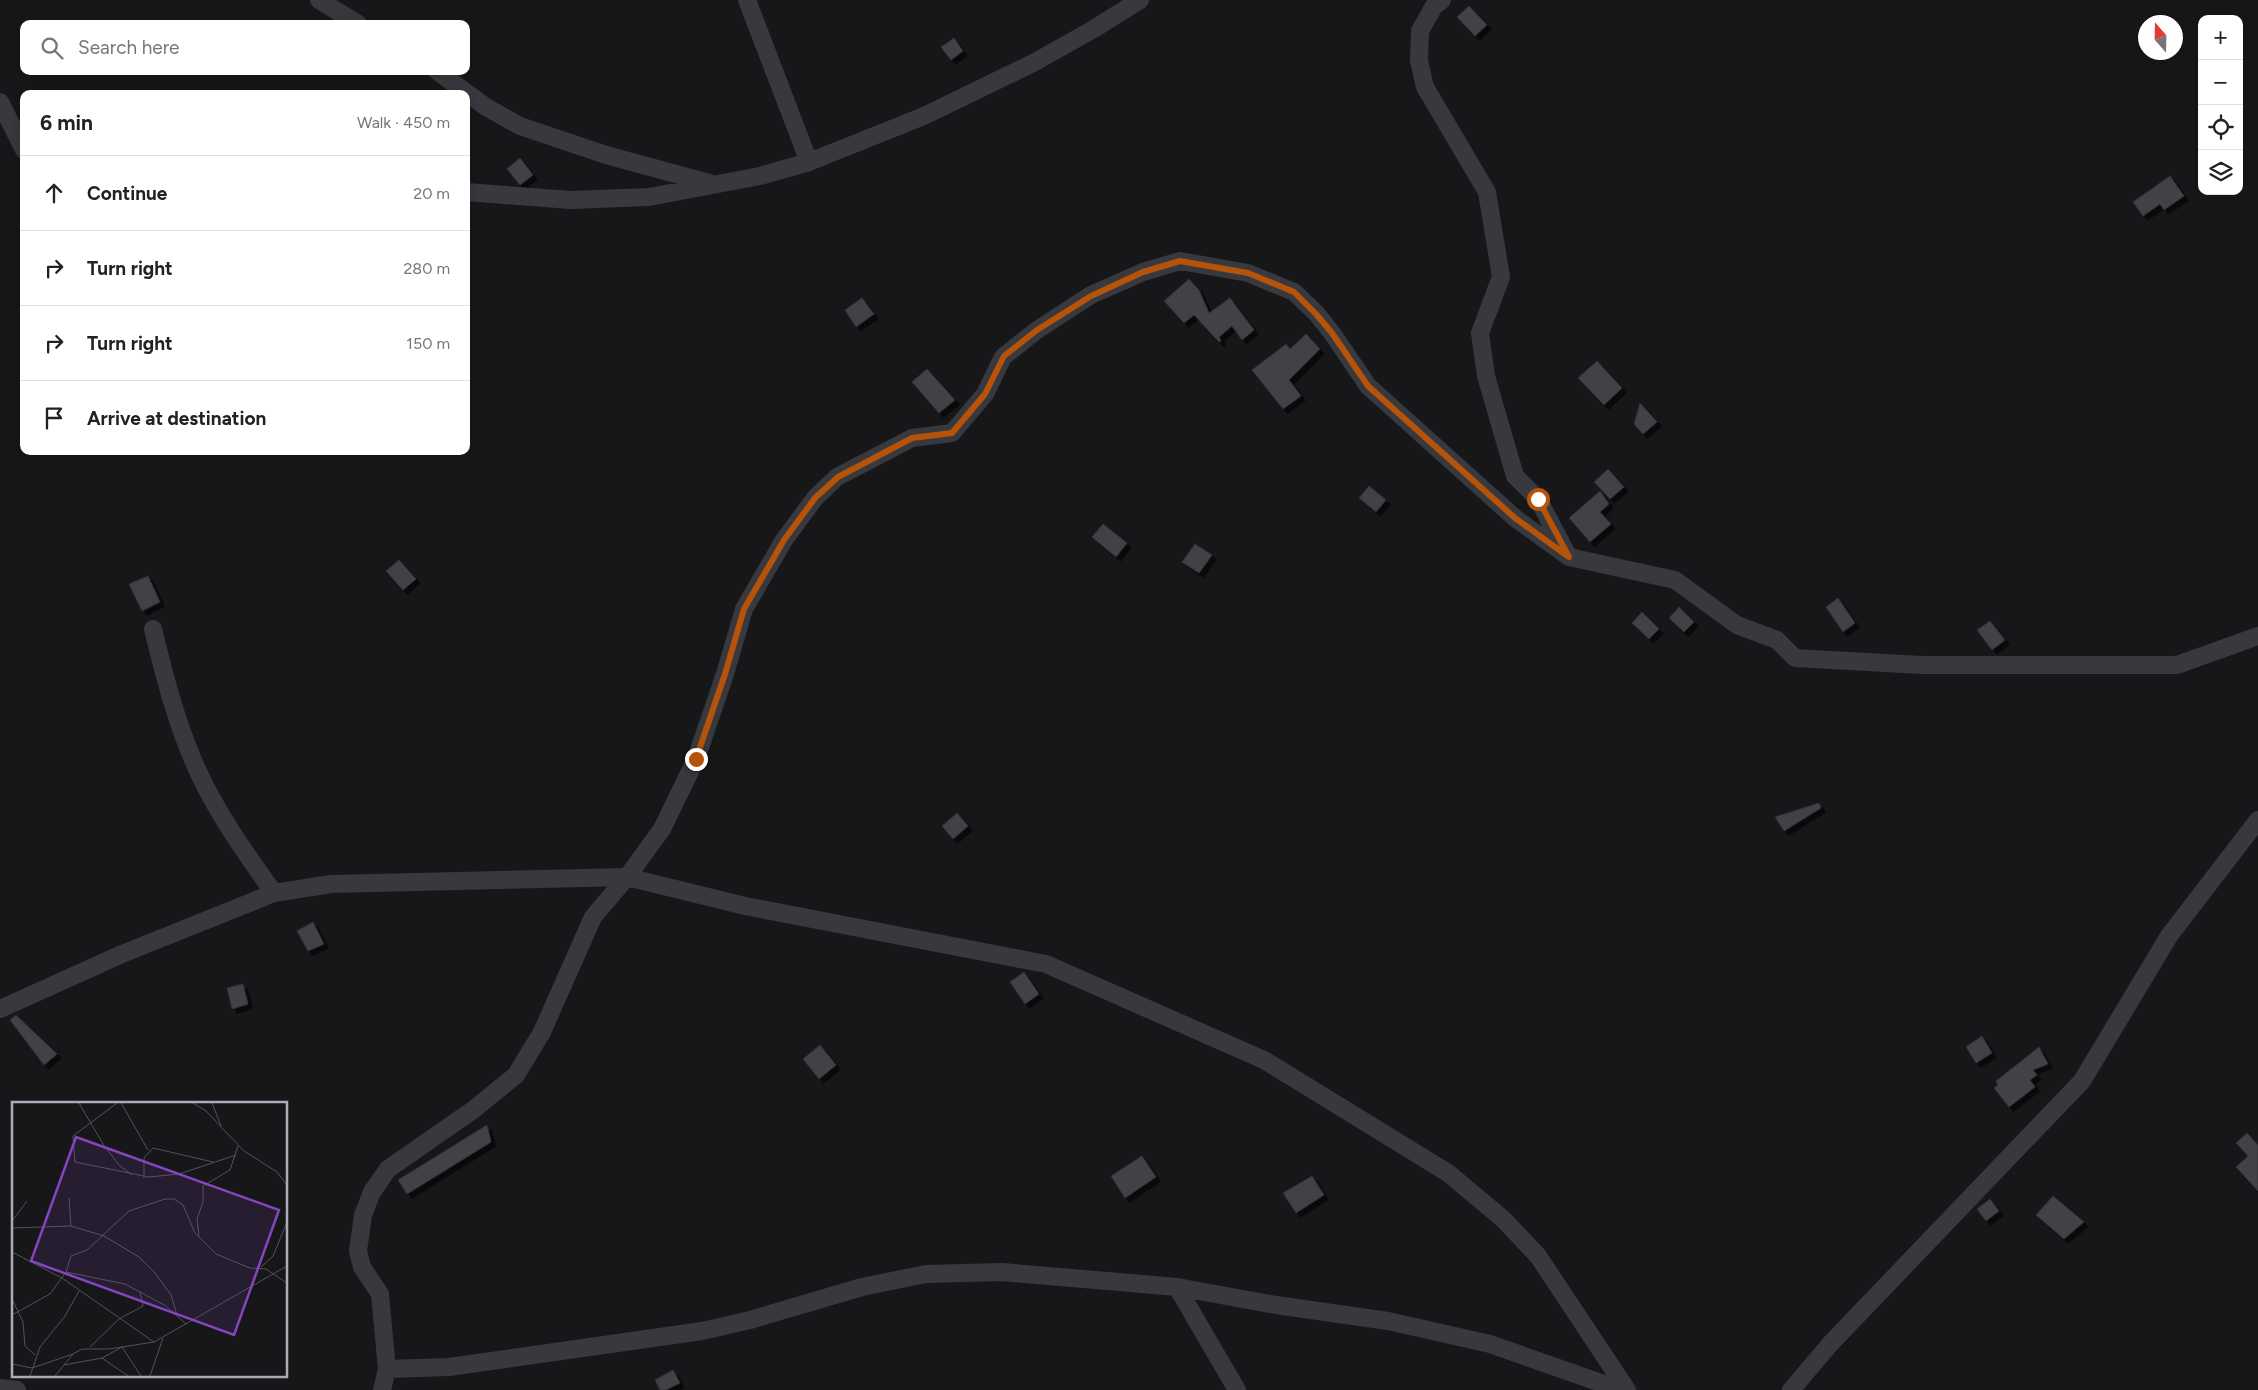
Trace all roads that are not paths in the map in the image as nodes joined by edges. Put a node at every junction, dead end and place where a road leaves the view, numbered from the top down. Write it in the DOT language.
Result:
graph roads {
  1 [pos="319,0"];
  2 [pos="747,0"];
  3 [pos="1140,0"];
  4 [pos="1442,0"];
  5 [pos="352,20"];
  6 [pos="442,75"];
  7 [pos="463,90"];
  8 [pos="470,95"];
  9 [pos="0,102"];
  10 [pos="20,142"];
  11 [pos="809,162"];
  12 [pos="714,184"];
  13 [pos="470,192"];
  14 [pos="1569,557"];
  15 [pos="153,629"];
  16 [pos="2258,636"];
  17 [pos="2258,820"];
  18 [pos="627,877"];
  19 [pos="274,893"];
  20 [pos="0,1009"];
  21 [pos="1178,1287"];
  22 [pos="387,1369"];
  23 [pos="0,1388"];
  24 [pos="17,1390"];
  25 [pos="382,1390"];
  26 [pos="1237,1390"];
  27 [pos="1621,1390"];
  28 [pos="1627,1390"];
  29 [pos="1791,1390"];
  1 -- 5 [label="street"];
  2 -- 11 [label="street"];
  3 -- 11 [label="street"];
  4 -- 14 [label="street"];
  6 -- 7 [label="street"];
  8 -- 12 [label="street"];
  9 -- 10 [label="street"];
  11 -- 12 [label="street"];
  12 -- 13 [label="street"];
  14 -- 16 [label="street"];
  14 -- 18 [label="street"];
  15 -- 19 [label="street"];
  17 -- 29 [label="street"];
  18 -- 19 [label="street"];
  18 -- 22 [label="street"];
  18 -- 28 [label="street"];
  19 -- 20 [label="street"];
  21 -- 22 [label="street"];
  21 -- 26 [label="street"];
  21 -- 27 [label="street"];
  22 -- 25 [label="street"];
  23 -- 24 [label="street"];
}
